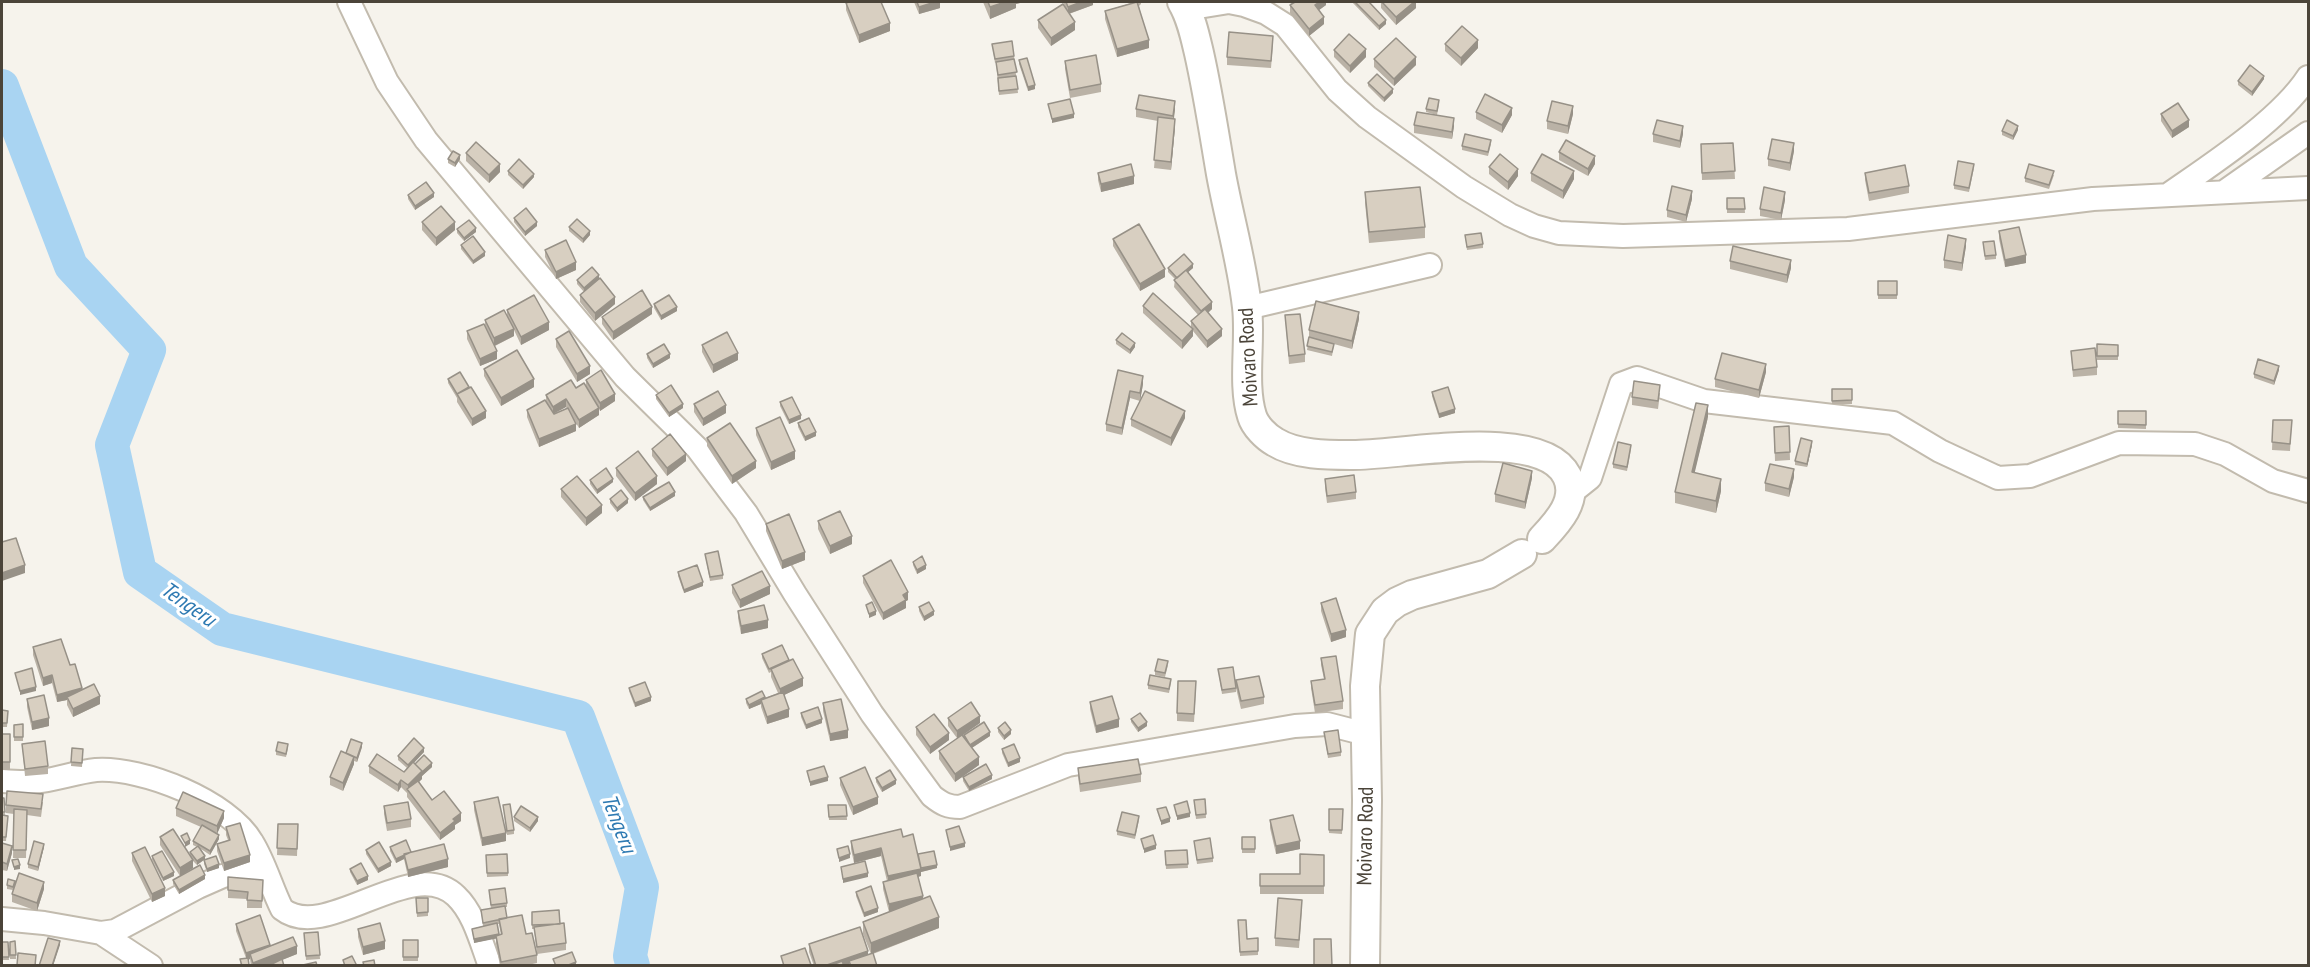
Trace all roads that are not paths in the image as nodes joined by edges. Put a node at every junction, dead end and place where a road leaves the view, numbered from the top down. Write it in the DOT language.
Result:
graph roads {
  1 [pos="349,2"];
  2 [pos="1284,2"];
  3 [pos="1184,5"];
  4 [pos="1285,25"];
  5 [pos="2308,77"];
  6 [pos="2308,133"];
  7 [pos="2308,188"];
  8 [pos="2224,192"];
  9 [pos="2169,194"];
  10 [pos="1430,265"];
  11 [pos="1247,308"];
  12 [pos="2308,491"];
  13 [pos="1570,494"];
  14 [pos="1366,734"];
  15 [pos="2,780"];
  16 [pos="263,866"];
  17 [pos="2,919"];
  18 [pos="101,933"];
  19 [pos="151,966"];
  20 [pos="490,966"];
  21 [pos="1365,966"];
  1 -- 14 [label="street"];
  2 -- 4 [label="street"];
  3 -- 4 [label="street"];
  3 -- 11 [label="street, Moivaro Road"];
  4 -- 9 [label="street"];
  5 -- 9 [label="street"];
  6 -- 8 [label="street"];
  7 -- 8 [label="street"];
  8 -- 9 [label="street"];
  10 -- 11 [label="street"];
  11 -- 13 [label="street, Moivaro Road"];
  12 -- 13 [label="street"];
  13 -- 14 [label="street, Moivaro Road"];
  14 -- 21 [label="street, Moivaro Road"];
  15 -- 16 [label="street"];
  16 -- 18 [label="street"];
  16 -- 20 [label="street"];
  17 -- 18 [label="street"];
  18 -- 19 [label="street"];
}
